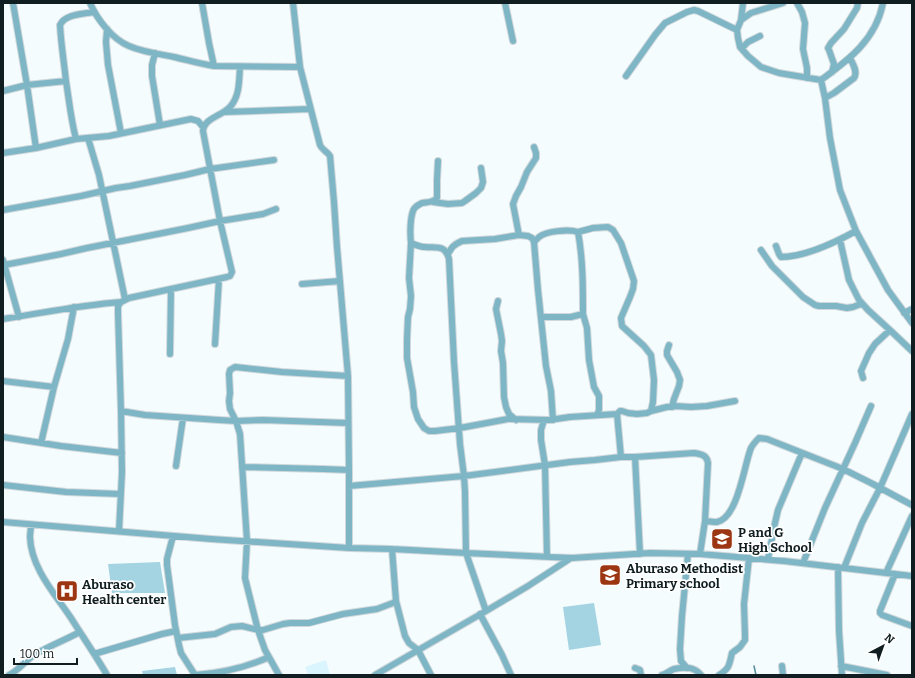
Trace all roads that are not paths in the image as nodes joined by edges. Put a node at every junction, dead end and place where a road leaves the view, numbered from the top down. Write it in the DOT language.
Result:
graph roads {
  1 [pos="13,3"];
  2 [pos="90,3"];
  3 [pos="202,3"];
  4 [pos="293,3"];
  5 [pos="505,3"];
  6 [pos="691,3"];
  7 [pos="743,3"];
  8 [pos="783,3"];
  9 [pos="797,3"];
  10 [pos="858,3"];
  11 [pos="884,3"];
  12 [pos="694,10"];
  13 [pos="94,12"];
  14 [pos="741,20"];
  15 [pos="107,29"];
  16 [pos="737,30"];
  17 [pos="760,36"];
  18 [pos="513,41"];
  19 [pos="742,48"];
  20 [pos="155,53"];
  21 [pos="850,58"];
  22 [pos="214,66"];
  23 [pos="240,67"];
  24 [pos="300,67"];
  25 [pos="832,72"];
  26 [pos="626,76"];
  27 [pos="807,78"];
  28 [pos="821,80"];
  29 [pos="66,81"];
  30 [pos="27,85"];
  31 [pos="3,91"];
  32 [pos="825,98"];
  33 [pos="310,109"];
  34 [pos="224,112"];
  35 [pos="160,126"];
  36 [pos="203,127"];
  37 [pos="121,133"];
  38 [pos="88,138"];
  39 [pos="76,139"];
  40 [pos="534,147"];
  41 [pos="36,148"];
  42 [pos="3,153"];
  43 [pos="274,160"];
  44 [pos="438,161"];
  45 [pos="210,168"];
  46 [pos="481,168"];
  47 [pos="102,192"];
  48 [pos="433,202"];
  49 [pos="276,209"];
  50 [pos="3,210"];
  51 [pos="220,221"];
  52 [pos="856,231"];
  53 [pos="578,232"];
  54 [pos="519,235"];
  55 [pos="840,240"];
  56 [pos="534,242"];
  57 [pos="114,243"];
  58 [pos="411,243"];
  59 [pos="776,246"];
  60 [pos="761,250"];
  61 [pos="448,254"];
  62 [pos="4,262"];
  63 [pos="219,279"];
  64 [pos="340,281"];
  65 [pos="302,284"];
  66 [pos="171,288"];
  67 [pos="123,300"];
  68 [pos="498,301"];
  69 [pos="861,304"];
  70 [pos="74,307"];
  71 [pos="912,310"];
  72 [pos="904,313"];
  73 [pos="583,314"];
  74 [pos="19,317"];
  75 [pos="542,317"];
  76 [pos="3,319"];
  77 [pos="912,323"];
  78 [pos="890,330"];
  79 [pos="215,344"];
  80 [pos="669,345"];
  81 [pos="912,351"];
  82 [pos="170,354"];
  83 [pos="348,376"];
  84 [pos="863,378"];
  85 [pos="3,381"];
  86 [pos="54,387"];
  87 [pos="735,401"];
  88 [pos="871,406"];
  89 [pos="672,407"];
  90 [pos="121,411"];
  91 [pos="651,411"];
  92 [pos="617,414"];
  93 [pos="912,414"];
  94 [pos="597,415"];
  95 [pos="183,418"];
  96 [pos="516,420"];
  97 [pos="544,420"];
  98 [pos="553,420"];
  99 [pos="236,421"];
  100 [pos="348,423"];
  101 [pos="460,428"];
  102 [pos="906,430"];
  103 [pos="912,433"];
  104 [pos="3,437"];
  105 [pos="41,443"];
  106 [pos="122,453"];
  107 [pos="802,453"];
  108 [pos="621,457"];
  109 [pos="635,457"];
  110 [pos="545,464"];
  111 [pos="176,466"];
  112 [pos="242,467"];
  113 [pos="349,470"];
  114 [pos="843,470"];
  115 [pos="464,476"];
  116 [pos="3,485"];
  117 [pos="349,486"];
  118 [pos="880,488"];
  119 [pos="120,494"];
  120 [pos="912,505"];
  121 [pos="912,516"];
  122 [pos="705,521"];
  123 [pos="3,522"];
  124 [pos="31,525"];
  125 [pos="119,531"];
  126 [pos="173,536"];
  127 [pos="246,541"];
  128 [pos="349,548"];
  129 [pos="392,549"];
  130 [pos="466,553"];
  131 [pos="640,554"];
  132 [pos="688,554"];
  133 [pos="700,554"];
  134 [pos="547,557"];
  135 [pos="572,558"];
  136 [pos="749,558"];
  137 [pos="768,559"];
  138 [pos="803,563"];
  139 [pos="841,568"];
  140 [pos="886,573"];
  141 [pos="895,574"];
  142 [pos="912,576"];
  143 [pos="396,601"];
  144 [pos="483,613"];
  145 [pos="912,626"];
  146 [pos="258,630"];
  147 [pos="80,632"];
  148 [pos="176,632"];
  149 [pos="178,638"];
  150 [pos="418,650"];
  151 [pos="94,654"];
  152 [pos="269,657"];
  153 [pos="680,658"];
  154 [pos="782,666"];
  155 [pos="841,666"];
  156 [pos="635,668"];
  157 [pos="687,668"];
  158 [pos="673,670"];
  159 [pos="9,675"];
  160 [pos="107,675"];
  161 [pos="195,675"];
  162 [pos="279,675"];
  163 [pos="374,675"];
  164 [pos="431,675"];
  165 [pos="511,675"];
  166 [pos="641,675"];
  167 [pos="662,675"];
  168 [pos="700,675"];
  169 [pos="719,675"];
  170 [pos="783,675"];
  171 [pos="842,675"];
  172 [pos="887,675"];
  1 -- 30 [label="street"];
  2 -- 13 [label="street"];
  3 -- 22 [label="street"];
  4 -- 24 [label="street"];
  5 -- 18 [label="street"];
  6 -- 12 [label="street"];
  7 -- 14 [label="street"];
  8 -- 14 [label="street"];
  9 -- 27 [label="street"];
  10 -- 25 [label="street"];
  11 -- 21 [label="street"];
  12 -- 16 [label="street"];
  12 -- 26 [label="street"];
  13 -- 15 [label="street"];
  13 -- 29 [label="street"];
  14 -- 16 [label="street"];
  15 -- 20 [label="street"];
  15 -- 37 [label="street"];
  16 -- 19 [label="street"];
  17 -- 19 [label="street"];
  19 -- 27 [label="street"];
  20 -- 22 [label="street"];
  20 -- 35 [label="street"];
  21 -- 25 [label="street"];
  21 -- 32 [label="street"];
  22 -- 23 [label="street"];
  23 -- 24 [label="street"];
  23 -- 34 [label="street"];
  24 -- 33 [label="street"];
  25 -- 28 [label="street"];
  27 -- 28 [label="street"];
  28 -- 32 [label="street"];
  29 -- 30 [label="street"];
  29 -- 39 [label="street"];
  30 -- 31 [label="street"];
  30 -- 41 [label="street"];
  32 -- 52 [label="street"];
  33 -- 34 [label="street"];
  33 -- 64 [label="street"];
  34 -- 36 [label="street"];
  35 -- 36 [label="street"];
  35 -- 37 [label="street"];
  36 -- 45 [label="street"];
  37 -- 38 [label="street"];
  38 -- 39 [label="street"];
  38 -- 47 [label="street"];
  39 -- 41 [label="street"];
  40 -- 54 [label="street"];
  41 -- 42 [label="street"];
  43 -- 45 [label="street"];
  44 -- 48 [label="street"];
  45 -- 47 [label="street"];
  45 -- 51 [label="street"];
  46 -- 48 [label="street"];
  47 -- 50 [label="street"];
  47 -- 57 [label="street"];
  48 -- 58 [label="street"];
  49 -- 51 [label="street"];
  51 -- 57 [label="street"];
  51 -- 63 [label="street"];
  52 -- 55 [label="street"];
  52 -- 72 [label="street"];
  53 -- 56 [label="street"];
  53 -- 73 [label="street"];
  53 -- 91 [label="street"];
  54 -- 56 [label="street"];
  54 -- 61 [label="street"];
  55 -- 59 [label="street"];
  55 -- 69 [label="street"];
  56 -- 75 [label="street"];
  57 -- 62 [label="street"];
  57 -- 67 [label="street"];
  58 -- 61 [label="street"];
  58 -- 101 [label="street"];
  60 -- 69 [label="street"];
  61 -- 101 [label="street"];
  62 -- 74 [label="street"];
  63 -- 66 [label="street"];
  63 -- 79 [label="street"];
  64 -- 65 [label="street"];
  64 -- 83 [label="street"];
  66 -- 67 [label="street"];
  66 -- 82 [label="street"];
  67 -- 70 [label="street"];
  67 -- 90 [label="street"];
  68 -- 96 [label="street"];
  69 -- 78 [label="street"];
  70 -- 74 [label="street"];
  70 -- 86 [label="street"];
  71 -- 72 [label="street"];
  72 -- 77 [label="street"];
  73 -- 75 [label="street"];
  73 -- 94 [label="street"];
  74 -- 76 [label="street"];
  75 -- 98 [label="street"];
  78 -- 81 [label="street"];
  78 -- 84 [label="street"];
  80 -- 89 [label="street"];
  83 -- 99 [label="street"];
  83 -- 100 [label="street"];
  85 -- 86 [label="street"];
  86 -- 105 [label="street"];
  87 -- 89 [label="street"];
  88 -- 114 [label="street"];
  89 -- 91 [label="street"];
  90 -- 95 [label="street"];
  90 -- 106 [label="street"];
  91 -- 92 [label="street"];
  92 -- 94 [label="street"];
  92 -- 108 [label="street"];
  93 -- 102 [label="street"];
  94 -- 98 [label="street"];
  95 -- 99 [label="street"];
  95 -- 111 [label="street"];
  96 -- 97 [label="street"];
  96 -- 101 [label="street"];
  97 -- 98 [label="street"];
  97 -- 110 [label="street"];
  99 -- 100 [label="street"];
  99 -- 112 [label="street"];
  100 -- 113 [label="street"];
  101 -- 115 [label="street"];
  102 -- 103 [label="street"];
  102 -- 118 [label="street"];
  104 -- 105 [label="street"];
  105 -- 106 [label="street"];
  106 -- 119 [label="street"];
  107 -- 114 [label="street"];
  107 -- 122 [label="street"];
  107 -- 137 [label="street"];
  108 -- 109 [label="street"];
  108 -- 110 [label="street"];
  109 -- 122 [label="street"];
  109 -- 131 [label="street"];
  110 -- 115 [label="street"];
  110 -- 134 [label="street"];
  112 -- 113 [label="street"];
  112 -- 127 [label="street"];
  113 -- 117 [label="street"];
  114 -- 118 [label="street"];
  114 -- 138 [label="street"];
  115 -- 117 [label="street"];
  115 -- 130 [label="street"];
  116 -- 119 [label="street"];
  117 -- 128 [label="street"];
  118 -- 120 [label="street"];
  118 -- 139 [label="street"];
  119 -- 125 [label="street"];
  121 -- 140 [label="street"];
  122 -- 133 [label="street"];
  123 -- 124 [label="street"];
  124 -- 125 [label="street"];
  124 -- 147 [label="street"];
  125 -- 126 [label="street"];
  126 -- 127 [label="street"];
  126 -- 148 [label="street"];
  127 -- 128 [label="street"];
  127 -- 146 [label="street"];
  128 -- 129 [label="street"];
  129 -- 130 [label="street"];
  129 -- 143 [label="street"];
  130 -- 134 [label="street"];
  130 -- 144 [label="street"];
  131 -- 132 [label="street"];
  131 -- 135 [label="street"];
  132 -- 133 [label="street"];
  132 -- 153 [label="street"];
  133 -- 136 [label="street"];
  134 -- 135 [label="street"];
  135 -- 144 [label="street"];
  136 -- 137 [label="street"];
  136 -- 169 [label="street"];
  137 -- 138 [label="street"];
  138 -- 139 [label="street"];
  139 -- 140 [label="street"];
  139 -- 155 [label="street"];
  140 -- 141 [label="street"];
  141 -- 142 [label="street"];
  141 -- 145 [label="street"];
  143 -- 146 [label="street"];
  143 -- 150 [label="street"];
  144 -- 150 [label="street"];
  144 -- 165 [label="street"];
  146 -- 149 [label="street"];
  146 -- 152 [label="street"];
  147 -- 151 [label="street"];
  147 -- 159 [label="street"];
  148 -- 149 [label="street"];
  148 -- 151 [label="street"];
  149 -- 161 [label="street"];
  150 -- 163 [label="street"];
  150 -- 164 [label="street"];
  151 -- 160 [label="street"];
  152 -- 161 [label="street"];
  152 -- 162 [label="street"];
  153 -- 157 [label="street"];
  153 -- 158 [label="street"];
  154 -- 170 [label="street"];
  155 -- 171 [label="street"];
  155 -- 172 [label="street"];
  156 -- 166 [label="street"];
  157 -- 158 [label="street"];
  157 -- 168 [label="street"];
  158 -- 167 [label="street"];
}
